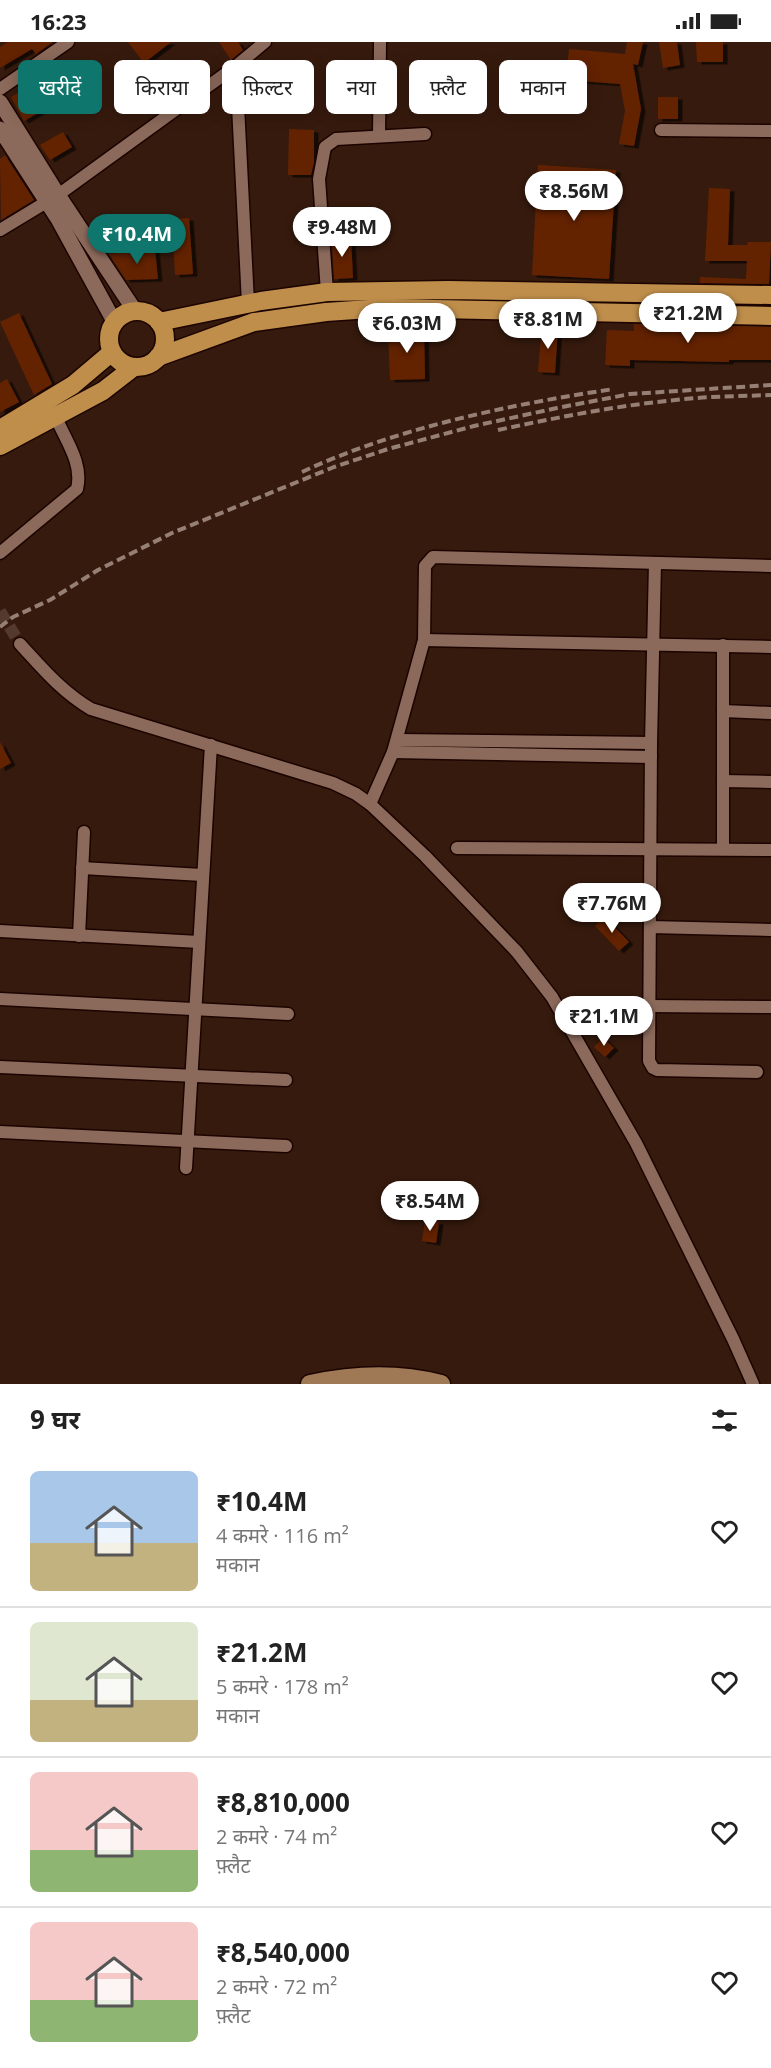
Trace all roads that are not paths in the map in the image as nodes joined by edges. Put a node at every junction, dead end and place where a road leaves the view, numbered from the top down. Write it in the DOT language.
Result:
graph roads {
  1 [pos="68,42"];
  2 [pos="266,42"];
  3 [pos="380,42"];
  4 [pos="244,60"];
  5 [pos="222,76"];
  6 [pos="0,89"];
  7 [pos="0,102"];
  8 [pos="238,114"];
  9 [pos="0,129"];
  10 [pos="661,130"];
  11 [pos="771,131"];
  12 [pos="425,134"];
  13 [pos="379,136"];
  14 [pos="52,198"];
  15 [pos="0,230"];
  16 [pos="327,292"];
  17 [pos="771,295"];
  18 [pos="248,303"];
  19 [pos="135,311"];
  20 [pos="771,316"];
  21 [pos="159,322"];
  22 [pos="115,323"];
  23 [pos="112,351"];
  24 [pos="158,357"];
  25 [pos="134,367"];
  26 [pos="49,399"];
  27 [pos="56,417"];
  28 [pos="0,429"];
  29 [pos="0,446"];
  30 [pos="0,553"];
  31 [pos="655,563"];
  32 [pos="771,566"];
  33 [pos="424,640"];
  34 [pos="654,643"];
  35 [pos="20,644"];
  36 [pos="723,645"];
  37 [pos="771,647"];
  38 [pos="723,711"];
  39 [pos="771,712"];
  40 [pos="397,740"];
  41 [pos="651,743"];
  42 [pos="211,745"];
  43 [pos="393,752"];
  44 [pos="651,757"];
  45 [pos="723,781"];
  46 [pos="771,782"];
  47 [pos="370,804"];
  48 [pos="84,832"];
  49 [pos="457,848"];
  50 [pos="651,849"];
  51 [pos="723,849"];
  52 [pos="771,850"];
  53 [pos="82,868"];
  54 [pos="202,875"];
  55 [pos="650,927"];
  56 [pos="771,930"];
  57 [pos="0,931"];
  58 [pos="79,936"];
  59 [pos="199,942"];
  60 [pos="0,999"];
  61 [pos="650,1006"];
  62 [pos="771,1007"];
  63 [pos="195,1008"];
  64 [pos="288,1014"];
  65 [pos="0,1067"];
  66 [pos="757,1072"];
  67 [pos="191,1077"];
  68 [pos="286,1080"];
  69 [pos="0,1132"];
  70 [pos="188,1141"];
  71 [pos="286,1146"];
  72 [pos="186,1168"];
  73 [pos="310,1384"];
  74 [pos="441,1384"];
  75 [pos="753,1384"];
  1 -- 6 [label="street"];
  2 -- 4 [label="street"];
  3 -- 13 [label="street"];
  5 -- 14 [label="street"];
  7 -- 14 [label="street"];
  8 -- 18 [label="street"];
  9 -- 14 [label="street"];
  10 -- 11 [label="street"];
  12 -- 13 [label="street"];
  13 -- 16 [label="street"];
  14 -- 15 [label="street"];
  14 -- 19 [label="street"];
  14 -- 22 [label="street"];
  16 -- 17 [label="highway"];
  16 -- 18 [label="highway"];
  18 -- 21 [label="highway"];
  19 -- 21 [label="highway"];
  19 -- 22 [label="highway"];
  20 -- 24 [label="highway"];
  21 -- 24 [label="highway"];
  22 -- 23 [label="highway"];
  23 -- 25 [label="highway"];
  23 -- 26 [label="highway"];
  24 -- 25 [label="highway"];
  25 -- 27 [label="highway"];
  26 -- 27 [label="street"];
  26 -- 28 [label="highway"];
  27 -- 29 [label="highway"];
  27 -- 30 [label="street"];
  31 -- 32 [label="street"];
  31 -- 33 [label="street"];
  31 -- 34 [label="street"];
  33 -- 34 [label="street"];
  33 -- 40 [label="street"];
  34 -- 36 [label="street"];
  34 -- 41 [label="street"];
  35 -- 42 [label="street"];
  36 -- 37 [label="street"];
  36 -- 38 [label="street"];
  38 -- 39 [label="street"];
  38 -- 45 [label="street"];
  40 -- 41 [label="street"];
  40 -- 43 [label="street"];
  41 -- 44 [label="street"];
  42 -- 47 [label="street"];
  42 -- 54 [label="street"];
  43 -- 44 [label="street"];
  43 -- 47 [label="street"];
  44 -- 50 [label="street"];
  45 -- 46 [label="street"];
  45 -- 51 [label="street"];
  47 -- 75 [label="street"];
  48 -- 53 [label="street"];
  49 -- 50 [label="street"];
  50 -- 51 [label="street"];
  50 -- 55 [label="street"];
  51 -- 52 [label="street"];
  53 -- 54 [label="street"];
  53 -- 58 [label="street"];
  54 -- 59 [label="street"];
  55 -- 56 [label="street"];
  55 -- 61 [label="street"];
  57 -- 58 [label="street"];
  58 -- 59 [label="street"];
  59 -- 63 [label="street"];
  60 -- 63 [label="street"];
  61 -- 62 [label="street"];
  61 -- 66 [label="street"];
  63 -- 64 [label="street"];
  63 -- 67 [label="street"];
  65 -- 67 [label="street"];
  67 -- 68 [label="street"];
  67 -- 70 [label="street"];
  69 -- 70 [label="street"];
  70 -- 71 [label="street"];
  70 -- 72 [label="street"];
  73 -- 74 [label="main road"];
}
